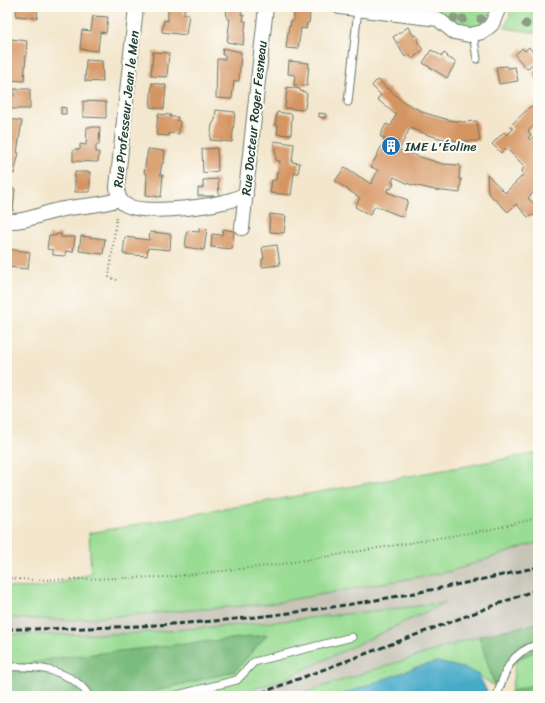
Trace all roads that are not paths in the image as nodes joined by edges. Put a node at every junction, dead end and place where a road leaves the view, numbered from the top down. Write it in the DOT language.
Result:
graph roads {
  1 [pos="136,7"];
  2 [pos="266,7"];
  3 [pos="340,7"];
  4 [pos="498,7"];
  5 [pos="358,9"];
  6 [pos="474,34"];
  7 [pos="477,59"];
  8 [pos="348,102"];
  9 [pos="246,194"];
  10 [pos="119,199"];
  11 [pos="7,221"];
  12 [pos="242,228"];
  13 [pos="352,637"];
  14 [pos="538,644"];
  15 [pos="7,667"];
  16 [pos="89,696"];
  17 [pos="173,696"];
  18 [pos="497,696"];
  1 -- 10 [label="street, Rue Professeur Jean le Men"];
  2 -- 9 [label="street, Rue Docteur Roger Fesneau"];
  3 -- 5 [label="street"];
  4 -- 6 [label="street"];
  5 -- 6 [label="street"];
  5 -- 8 [label="lane"];
  6 -- 7 [label="lane"];
  9 -- 10 [label="street, Rue Professeur Jean le Men"];
  9 -- 12 [label="street, Rue Docteur Roger Fesneau"];
  10 -- 11 [label="street"];
  13 -- 17 [label="lane"];
  14 -- 18 [label="lane"];
  15 -- 16 [label="lane"];
}
